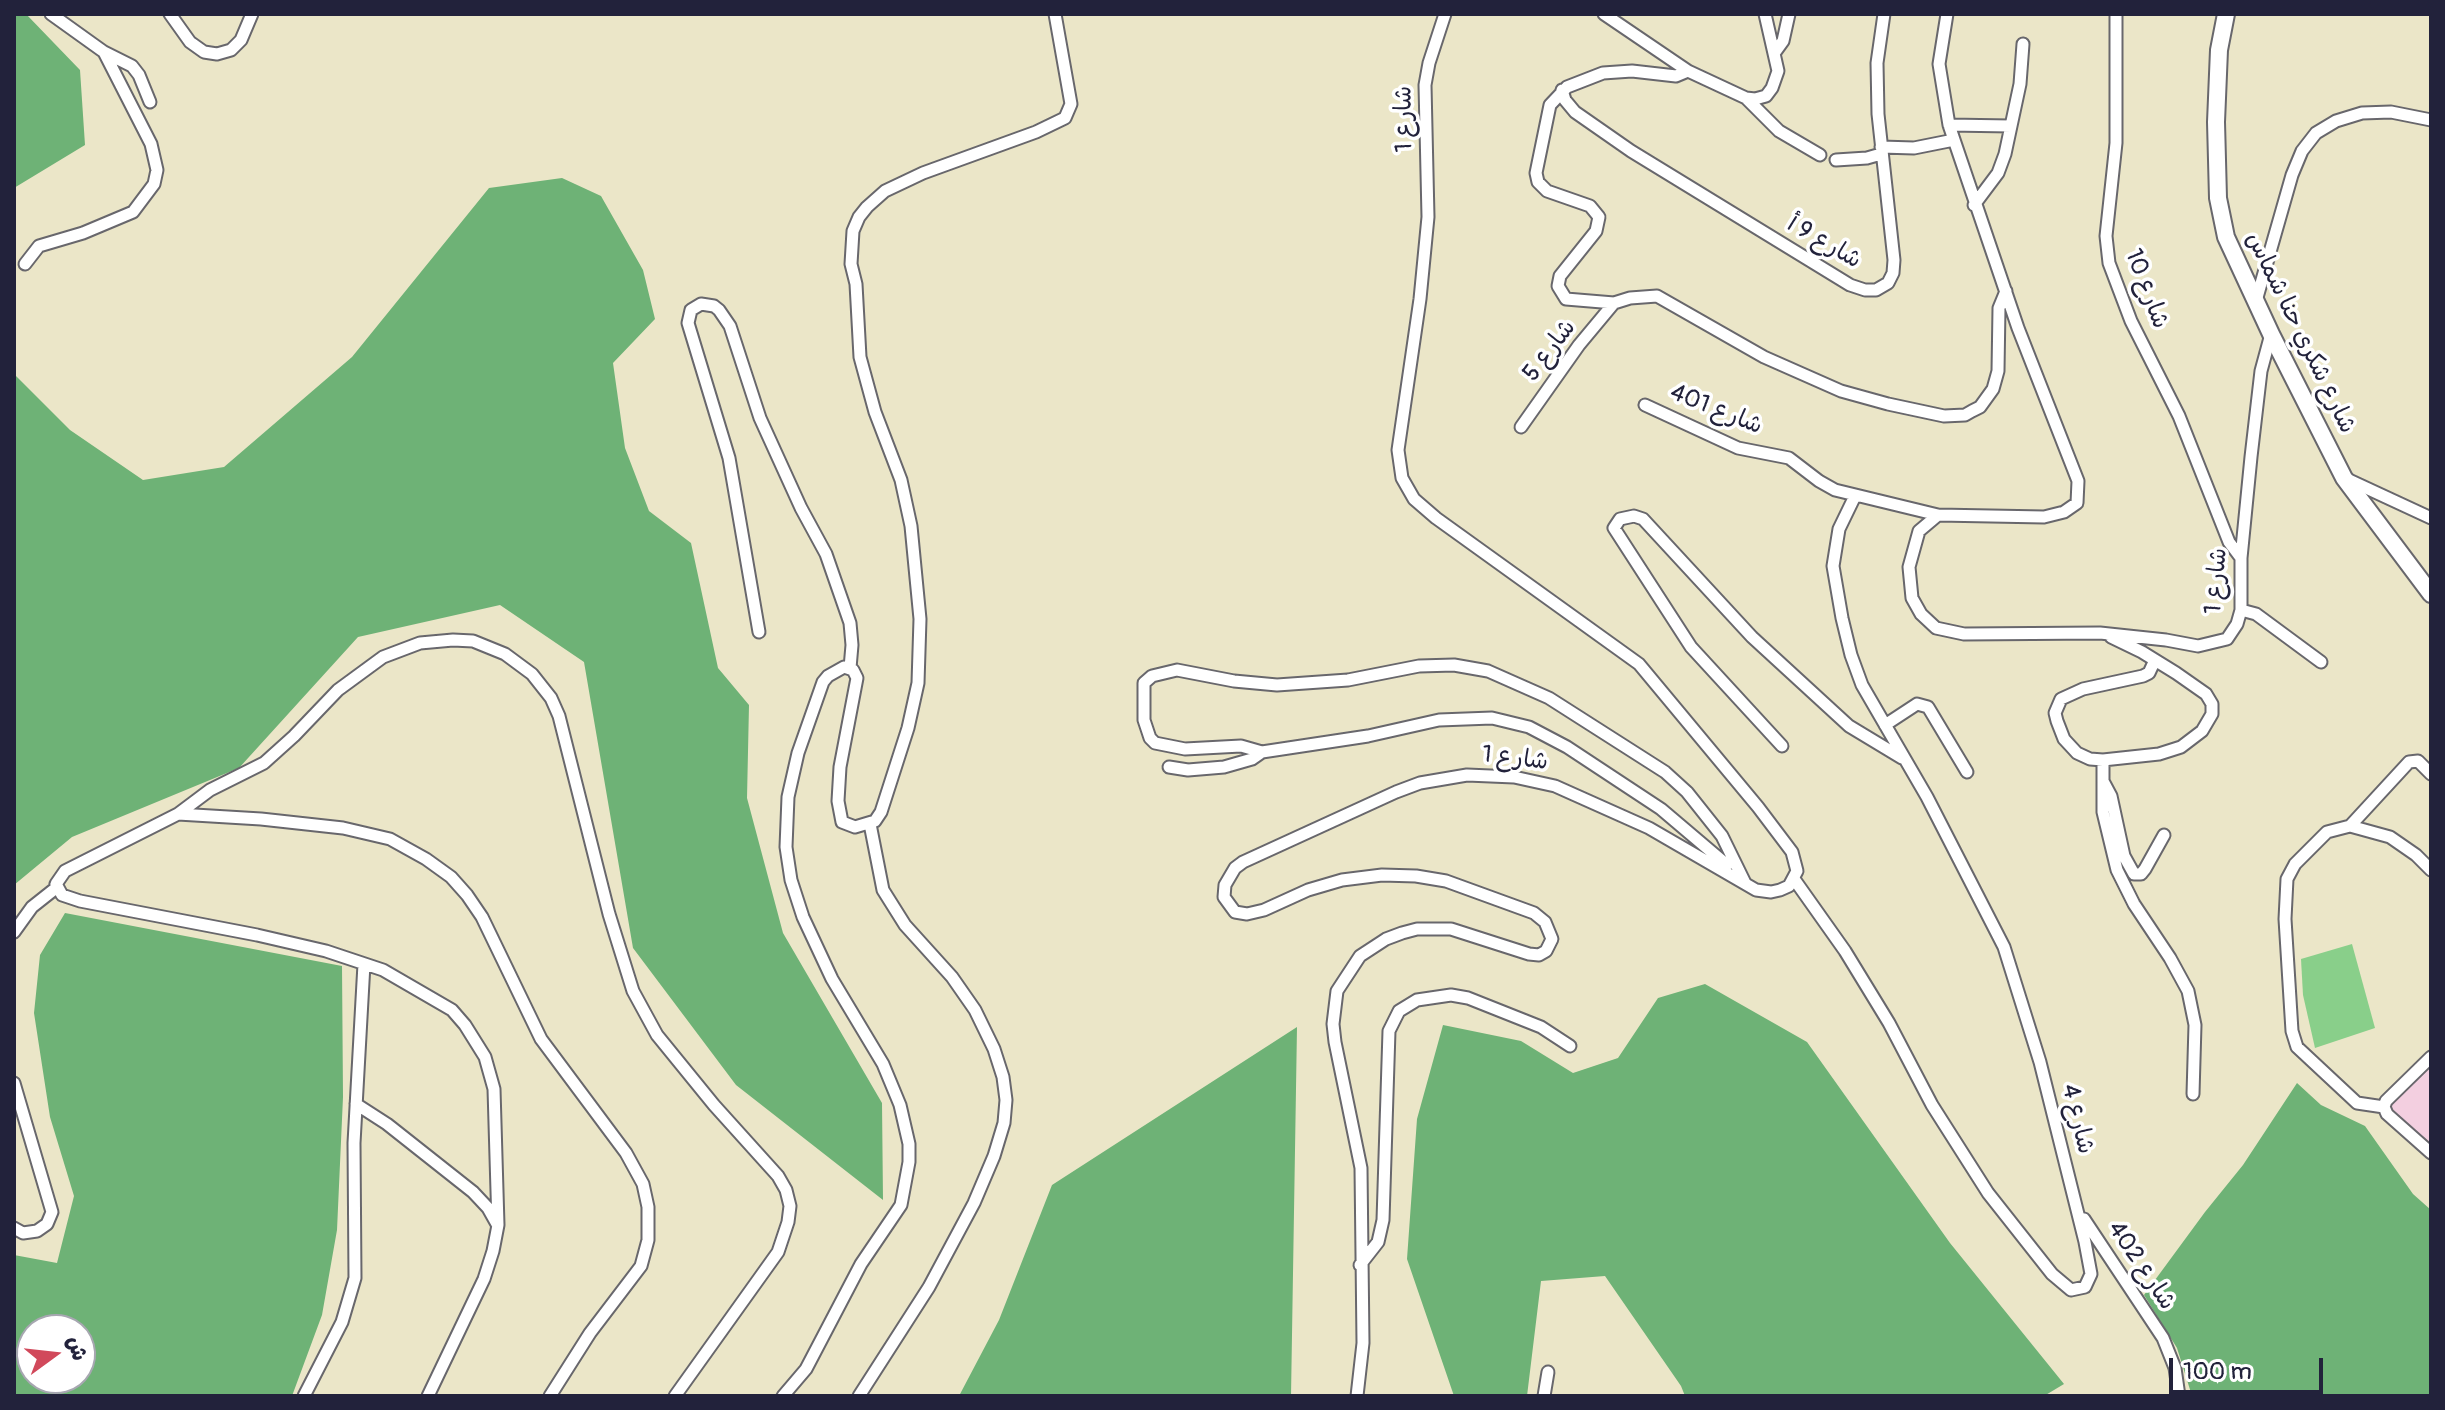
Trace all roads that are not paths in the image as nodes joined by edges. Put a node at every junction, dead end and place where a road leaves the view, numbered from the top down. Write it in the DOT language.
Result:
graph roads {
  1 [pos="51,14"];
  2 [pos="170,14"];
  3 [pos="252,14"];
  4 [pos="1055,14"];
  5 [pos="1445,14"];
  6 [pos="1604,14"];
  7 [pos="1765,14"];
  8 [pos="1789,14"];
  9 [pos="1884,14"];
  10 [pos="1947,14"];
  11 [pos="2116,14"];
  12 [pos="2226,14"];
  13 [pos="2023,44"];
  14 [pos="104,52"];
  15 [pos="1775,52"];
  16 [pos="1688,71"];
  17 [pos="1562,90"];
  18 [pos="1746,98"];
  19 [pos="150,102"];
  20 [pos="2431,120"];
  21 [pos="1949,125"];
  22 [pos="2011,126"];
  23 [pos="1954,140"];
  24 [pos="1881,151"];
  25 [pos="1820,155"];
  26 [pos="1836,160"];
  27 [pos="1974,205"];
  28 [pos="25,264"];
  29 [pos="2006,291"];
  30 [pos="2256,301"];
  31 [pos="1614,303"];
  32 [pos="2271,334"];
  33 [pos="1645,405"];
  34 [pos="1521,427"];
  35 [pos="2344,478"];
  36 [pos="1855,496"];
  37 [pos="1938,515"];
  38 [pos="2431,518"];
  39 [pos="2241,558"];
  40 [pos="2431,594"];
  41 [pos="2241,610"];
  42 [pos="759,632"];
  43 [pos="2100,633"];
  44 [pos="2155,660"];
  45 [pos="2321,662"];
  46 [pos="850,668"];
  47 [pos="1885,725"];
  48 [pos="1782,746"];
  49 [pos="1262,752"];
  50 [pos="2103,760"];
  51 [pos="1906,761"];
  52 [pos="1169,767"];
  53 [pos="1967,772"];
  54 [pos="2431,774"];
  55 [pos="2102,778"];
  56 [pos="178,814"];
  57 [pos="870,824"];
  58 [pos="2350,826"];
  59 [pos="2164,835"];
  60 [pos="2431,870"];
  61 [pos="1744,878"];
  62 [pos="1794,879"];
  63 [pos="56,888"];
  64 [pos="14,932"];
  65 [pos="364,964"];
  66 [pos="1570,1046"];
  67 [pos="2431,1057"];
  68 [pos="14,1083"];
  69 [pos="2193,1094"];
  70 [pos="356,1104"];
  71 [pos="2384,1107"];
  72 [pos="2431,1153"];
  73 [pos="2077,1206"];
  74 [pos="498,1225"];
  75 [pos="14,1228"];
  76 [pos="1360,1265"];
  77 [pos="1548,1372"];
  78 [pos="304,1396"];
  79 [pos="428,1396"];
  80 [pos="550,1396"];
  81 [pos="675,1396"];
  82 [pos="783,1396"];
  83 [pos="859,1396"];
  84 [pos="1357,1396"];
  85 [pos="1544,1396"];
  86 [pos="2179,1396"];
  1 -- 14 [label="street"];
  2 -- 3 [label="street"];
  4 -- 57 [label="street"];
  5 -- 62 [label="street, شارع 1"];
  6 -- 16 [label="street"];
  7 -- 15 [label="street"];
  8 -- 15 [label="street"];
  9 -- 24 [label="street, شارع 9 أ"];
  10 -- 21 [label="street"];
  11 -- 39 [label="street, شارع 10"];
  12 -- 30 [label="street, شارع شكري حنا شماس"];
  13 -- 22 [label="street"];
  14 -- 19 [label="street"];
  14 -- 28 [label="street"];
  15 -- 18 [label="street"];
  16 -- 17 [label="street"];
  16 -- 18 [label="street"];
  17 -- 24 [label="street, شارع 9 أ"];
  17 -- 31 [label="street"];
  18 -- 25 [label="street"];
  20 -- 30 [label="street"];
  21 -- 22 [label="street"];
  21 -- 23 [label="street"];
  22 -- 27 [label="street"];
  23 -- 24 [label="street"];
  23 -- 27 [label="street"];
  24 -- 26 [label="street"];
  27 -- 29 [label="street"];
  29 -- 31 [label="street"];
  29 -- 37 [label="street, شارع 401"];
  30 -- 32 [label="street, شارع شكري حنا شماس"];
  31 -- 34 [label="street, شارع 5"];
  32 -- 35 [label="street, شارع شكري حنا شماس"];
  32 -- 39 [label="street, شارع 1"];
  33 -- 36 [label="street, شارع 401"];
  35 -- 38 [label="street"];
  35 -- 40 [label="street, شارع شكري حنا شماس"];
  36 -- 37 [label="street, شارع 401"];
  36 -- 47 [label="street, شارع 4"];
  37 -- 43 [label="street"];
  39 -- 41 [label="street, شارع 1"];
  41 -- 43 [label="street, شارع 1"];
  41 -- 45 [label="street"];
  42 -- 46 [label="street"];
  43 -- 44 [label="street"];
  44 -- 50 [label="street"];
  44 -- 50 [label="street"];
  46 -- 57 [label="street"];
  46 -- 82 [label="street"];
  47 -- 51 [label="street, شارع 4"];
  47 -- 53 [label="street"];
  48 -- 51 [label="street"];
  49 -- 52 [label="street"];
  49 -- 61 [label="street"];
  49 -- 61 [label="street"];
  50 -- 55 [label="street"];
  51 -- 73 [label="street, شارع 4"];
  54 -- 58 [label="street"];
  55 -- 59 [label="street"];
  55 -- 69 [label="street"];
  56 -- 63 [label="street"];
  56 -- 80 [label="street"];
  56 -- 81 [label="street"];
  57 -- 83 [label="street"];
  58 -- 60 [label="street"];
  58 -- 71 [label="street"];
  61 -- 62 [label="street, شارع 1"];
  61 -- 76 [label="street, شارع 1"];
  62 -- 73 [label="street, شارع 4"];
  63 -- 64 [label="street"];
  63 -- 65 [label="street"];
  65 -- 70 [label="street"];
  65 -- 74 [label="street"];
  66 -- 76 [label="street"];
  67 -- 71 [label="street"];
  68 -- 75 [label="street"];
  70 -- 74 [label="street"];
  70 -- 78 [label="street"];
  71 -- 72 [label="street"];
  73 -- 86 [label="street, شارع 402"];
  74 -- 79 [label="street"];
  76 -- 84 [label="street, شارع 1"];
  77 -- 85 [label="street"];
}
